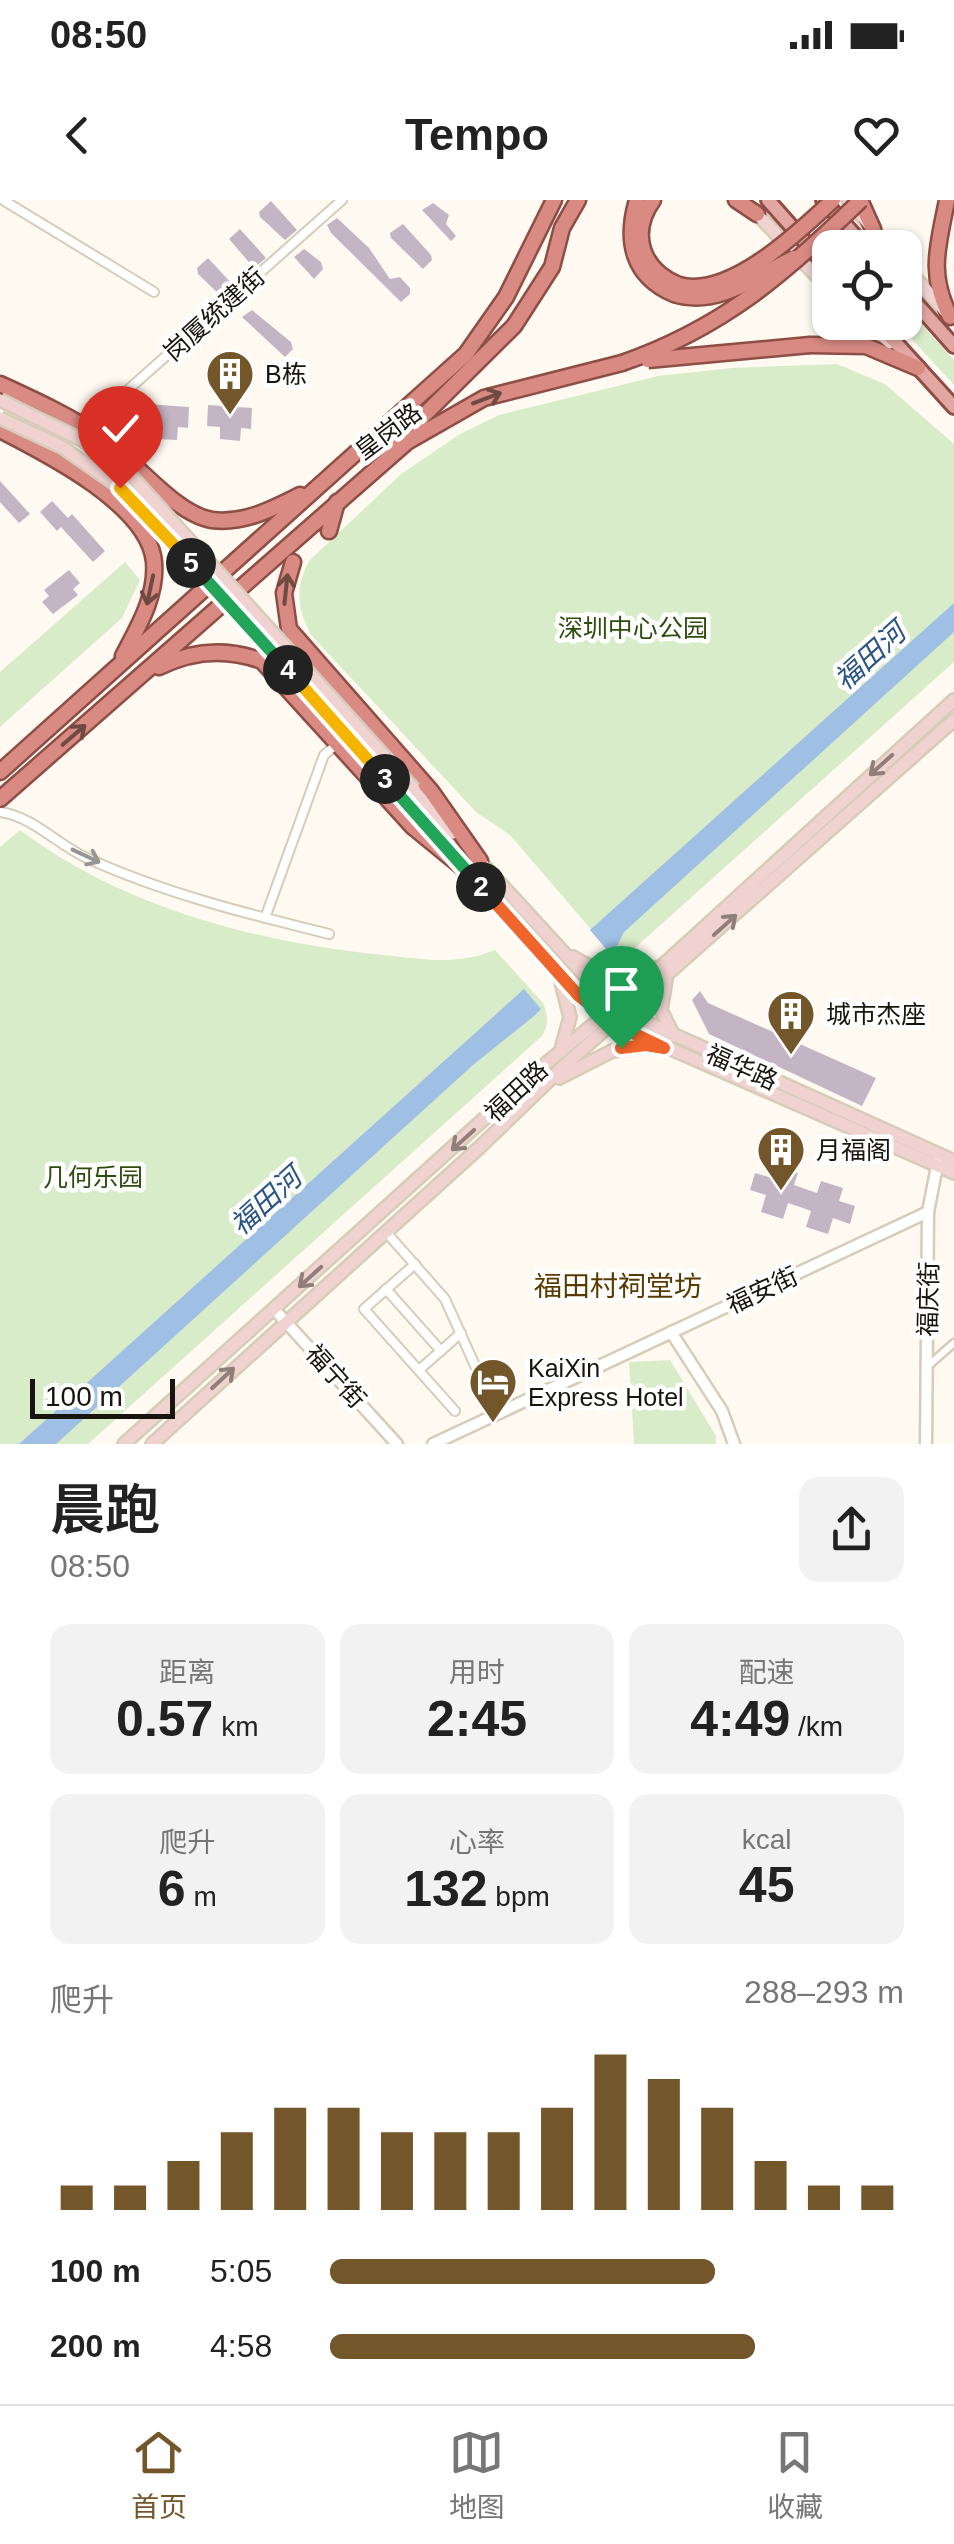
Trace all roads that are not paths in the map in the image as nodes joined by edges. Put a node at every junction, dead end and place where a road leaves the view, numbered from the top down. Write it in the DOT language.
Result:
graph roads {
  1 [pos="3,200"];
  2 [pos="342,200"];
  3 [pos="578,200"];
  4 [pos="638,200"];
  5 [pos="653,200"];
  6 [pos="736,200"];
  7 [pos="744,200"];
  8 [pos="768,200"];
  9 [pos="824,200"];
  10 [pos="833,200"];
  11 [pos="848,200"];
  12 [pos="861,200"];
  13 [pos="947,200"];
  14 [pos="549,205"];
  15 [pos="757,214"];
  16 [pos="873,229"];
  17 [pos="850,230"];
  18 [pos="812,250"];
  19 [pos="804,253"];
  20 [pos="812,271"];
  21 [pos="922,286"];
  22 [pos="676,289"];
  23 [pos="154,292"];
  24 [pos="922,310"];
  25 [pos="952,320"];
  26 [pos="887,340"];
  27 [pos="893,340"];
  28 [pos="954,346"];
  29 [pos="622,363"];
  30 [pos="918,368"];
  31 [pos="0,384"];
  32 [pos="0,400"];
  33 [pos="953,405"];
  34 [pos="0,418"];
  35 [pos="86,427"];
  36 [pos="0,430"];
  37 [pos="384,459"];
  38 [pos="318,486"];
  39 [pos="170,495"];
  40 [pos="338,499"];
  41 [pos="137,526"];
  42 [pos="330,531"];
  43 [pos="293,562"];
  44 [pos="306,648"];
  45 [pos="117,666"];
  46 [pos="274,672"];
  47 [pos="145,674"];
  48 [pos="954,700"];
  49 [pos="954,720"];
  50 [pos="337,743"];
  51 [pos="0,772"];
  52 [pos="0,798"];
  53 [pos="0,812"];
  54 [pos="480,861"];
  55 [pos="468,872"];
  56 [pos="264,918"];
  57 [pos="329,934"];
  58 [pos="562,950"];
  59 [pos="668,961"];
  60 [pos="556,970"];
  61 [pos="668,977"];
  62 [pos="621,1009"];
  63 [pos="602,1016"];
  64 [pos="614,1024"];
  65 [pos="678,1039"];
  66 [pos="664,1048"];
  67 [pos="561,1050"];
  68 [pos="546,1086"];
  69 [pos="939,1160"];
  70 [pos="954,1161"];
  71 [pos="954,1173"];
  72 [pos="928,1212"];
  73 [pos="386,1232"];
  74 [pos="414,1264"];
  75 [pos="386,1289"];
  76 [pos="274,1309"];
  77 [pos="285,1321"];
  78 [pos="672,1332"];
  79 [pos="461,1333"];
  80 [pos="954,1343"];
  81 [pos="441,1351"];
  82 [pos="927,1367"];
  83 [pos="419,1370"];
  84 [pos="482,1381"];
  85 [pos="456,1411"];
  86 [pos="124,1444"];
  87 [pos="152,1444"];
  88 [pos="397,1444"];
  89 [pos="433,1444"];
  90 [pos="734,1444"];
  91 [pos="926,1444"];
  1 -- 23 [label="street"];
  2 -- 35 [label="street, 岗厦统建街"];
  3 -- 37 [label="highway"];
  4 -- 22 [label="highway"];
  5 -- 22 [label="highway"];
  6 -- 15 [label="highway"];
  7 -- 15 [label="main road"];
  8 -- 18 [label="main road"];
  9 -- 17 [label="main road"];
  10 -- 22 [label="highway, bridge"];
  11 -- 16 [label="main road"];
  12 -- 16 [label="highway"];
  12 -- 19 [label="highway, 皇岗路, bridge"];
  13 -- 25 [label="highway"];
  14 -- 38 [label="highway, 皇岗路"];
  15 -- 20 [label="main road"];
  19 -- 22 [label="highway, bridge"];
  19 -- 29 [label="highway, 皇岗路, bridge"];
  21 -- 25 [label="main road"];
  24 -- 28 [label="main road"];
  26 -- 30 [label="main road"];
  27 -- 30 [label="main road"];
  29 -- 30 [label="highway, bridge"];
  37 -- 29 [label="highway, 皇岗路, one-way"];
  30 -- 33 [label="main road"];
  31 -- 35 [label="highway"];
  32 -- 54 [label="main road, 福华路, bridge"];
  34 -- 55 [label="main road, 福华路, bridge"];
  35 -- 39 [label="highway"];
  36 -- 41 [label="highway"];
  37 -- 40 [label="highway, 皇岗路"];
  38 -- 39 [label="highway"];
  38 -- 45 [label="highway, 皇岗路"];
  39 -- 41 [label="highway"];
  40 -- 42 [label="highway"];
  40 -- 47 [label="highway, 皇岗路"];
  41 -- 45 [label="highway, one-way"];
  44 -- 43 [label="highway, one-way"];
  44 -- 46 [label="highway"];
  44 -- 54 [label="highway"];
  45 -- 51 [label="highway, 皇岗路"];
  46 -- 47 [label="highway"];
  46 -- 50 [label="highway"];
  52 -- 47 [label="highway, 皇岗路, one-way"];
  48 -- 59 [label="main road, 福田路, one-way"];
  61 -- 49 [label="main road, 福田路, one-way"];
  50 -- 55 [label="highway"];
  50 -- 56 [label="street"];
  53 -- 56 [label="street, one-way"];
  54 -- 58 [label="main road, 福华路"];
  55 -- 60 [label="main road, 福华路"];
  56 -- 57 [label="street"];
  58 -- 59 [label="main road"];
  58 -- 62 [label="main road, 福华路"];
  59 -- 62 [label="main road, 福田路"];
  60 -- 63 [label="main road, 福华路"];
  60 -- 67 [label="main road"];
  61 -- 62 [label="main road, 福田路"];
  61 -- 65 [label="main road"];
  62 -- 63 [label="main road, 福田路"];
  62 -- 64 [label="main road, 福田路"];
  62 -- 65 [label="main road, 福华路"];
  63 -- 64 [label="main road, 福华路"];
  63 -- 67 [label="main road, 福田路"];
  64 -- 66 [label="main road, 福华路"];
  64 -- 68 [label="main road, 福田路"];
  65 -- 69 [label="main road, 福华路"];
  66 -- 68 [label="main road"];
  66 -- 69 [label="main road, 福华路"];
  67 -- 76 [label="main road, 福田路, one-way"];
  68 -- 73 [label="main road, 福田路"];
  69 -- 70 [label="main road, 福华路"];
  69 -- 71 [label="main road, 福华路"];
  69 -- 72 [label="street, 福庆街"];
  72 -- 78 [label="street, 福安街"];
  72 -- 82 [label="street, 福庆街"];
  73 -- 74 [label="street"];
  73 -- 77 [label="main road, 福田路"];
  74 -- 75 [label="street"];
  74 -- 79 [label="street"];
  75 -- 81 [label="street"];
  75 -- 83 [label="street"];
  76 -- 77 [label="street, 福宁街"];
  76 -- 86 [label="main road, 福田路"];
  87 -- 77 [label="main road, 福田路, one-way"];
  77 -- 88 [label="street, 福宁街"];
  78 -- 89 [label="street, 福安街"];
  78 -- 90 [label="street"];
  79 -- 81 [label="street"];
  79 -- 84 [label="street"];
  80 -- 82 [label="street"];
  81 -- 83 [label="street"];
  82 -- 91 [label="street, 福庆街"];
  83 -- 85 [label="street"];
}
